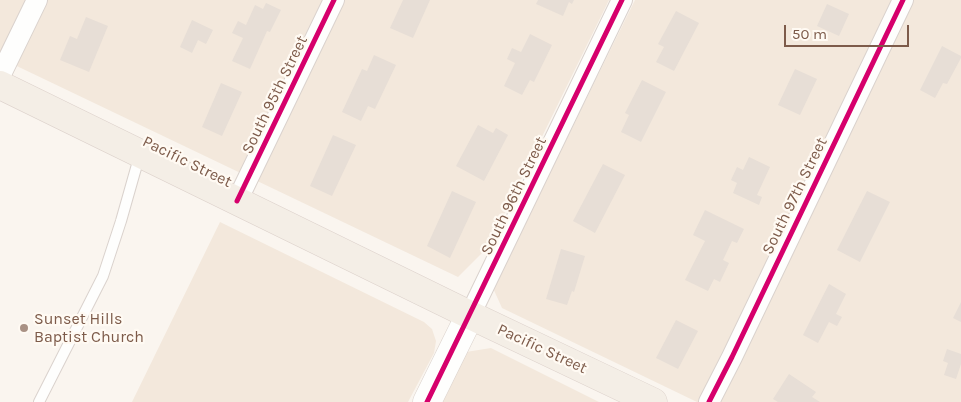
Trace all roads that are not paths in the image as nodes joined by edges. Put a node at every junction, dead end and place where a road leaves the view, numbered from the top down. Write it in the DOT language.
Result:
graph roads {
  1 [pos="36,0"];
  2 [pos="334,0"];
  3 [pos="622,0"];
  4 [pos="903,0"];
  5 [pos="0,76"];
  6 [pos="0,85"];
  7 [pos="140,153"];
  8 [pos="237,200"];
  9 [pos="470,315"];
  10 [pos="39,402"];
  11 [pos="427,402"];
  12 [pos="652,402"];
  13 [pos="709,402"];
  1 -- 5 [label="street"];
  2 -- 8 [label="street, South 95th Street"];
  3 -- 9 [label="street, South 96th Street"];
  4 -- 13 [label="street, South 97th Street"];
  6 -- 7 [label="main road, Pacific Street"];
  7 -- 8 [label="main road, Pacific Street"];
  7 -- 10 [label="lane"];
  8 -- 9 [label="main road, Pacific Street"];
  9 -- 11 [label="street, South 96th Street"];
  9 -- 12 [label="main road, Pacific Street"];
}
